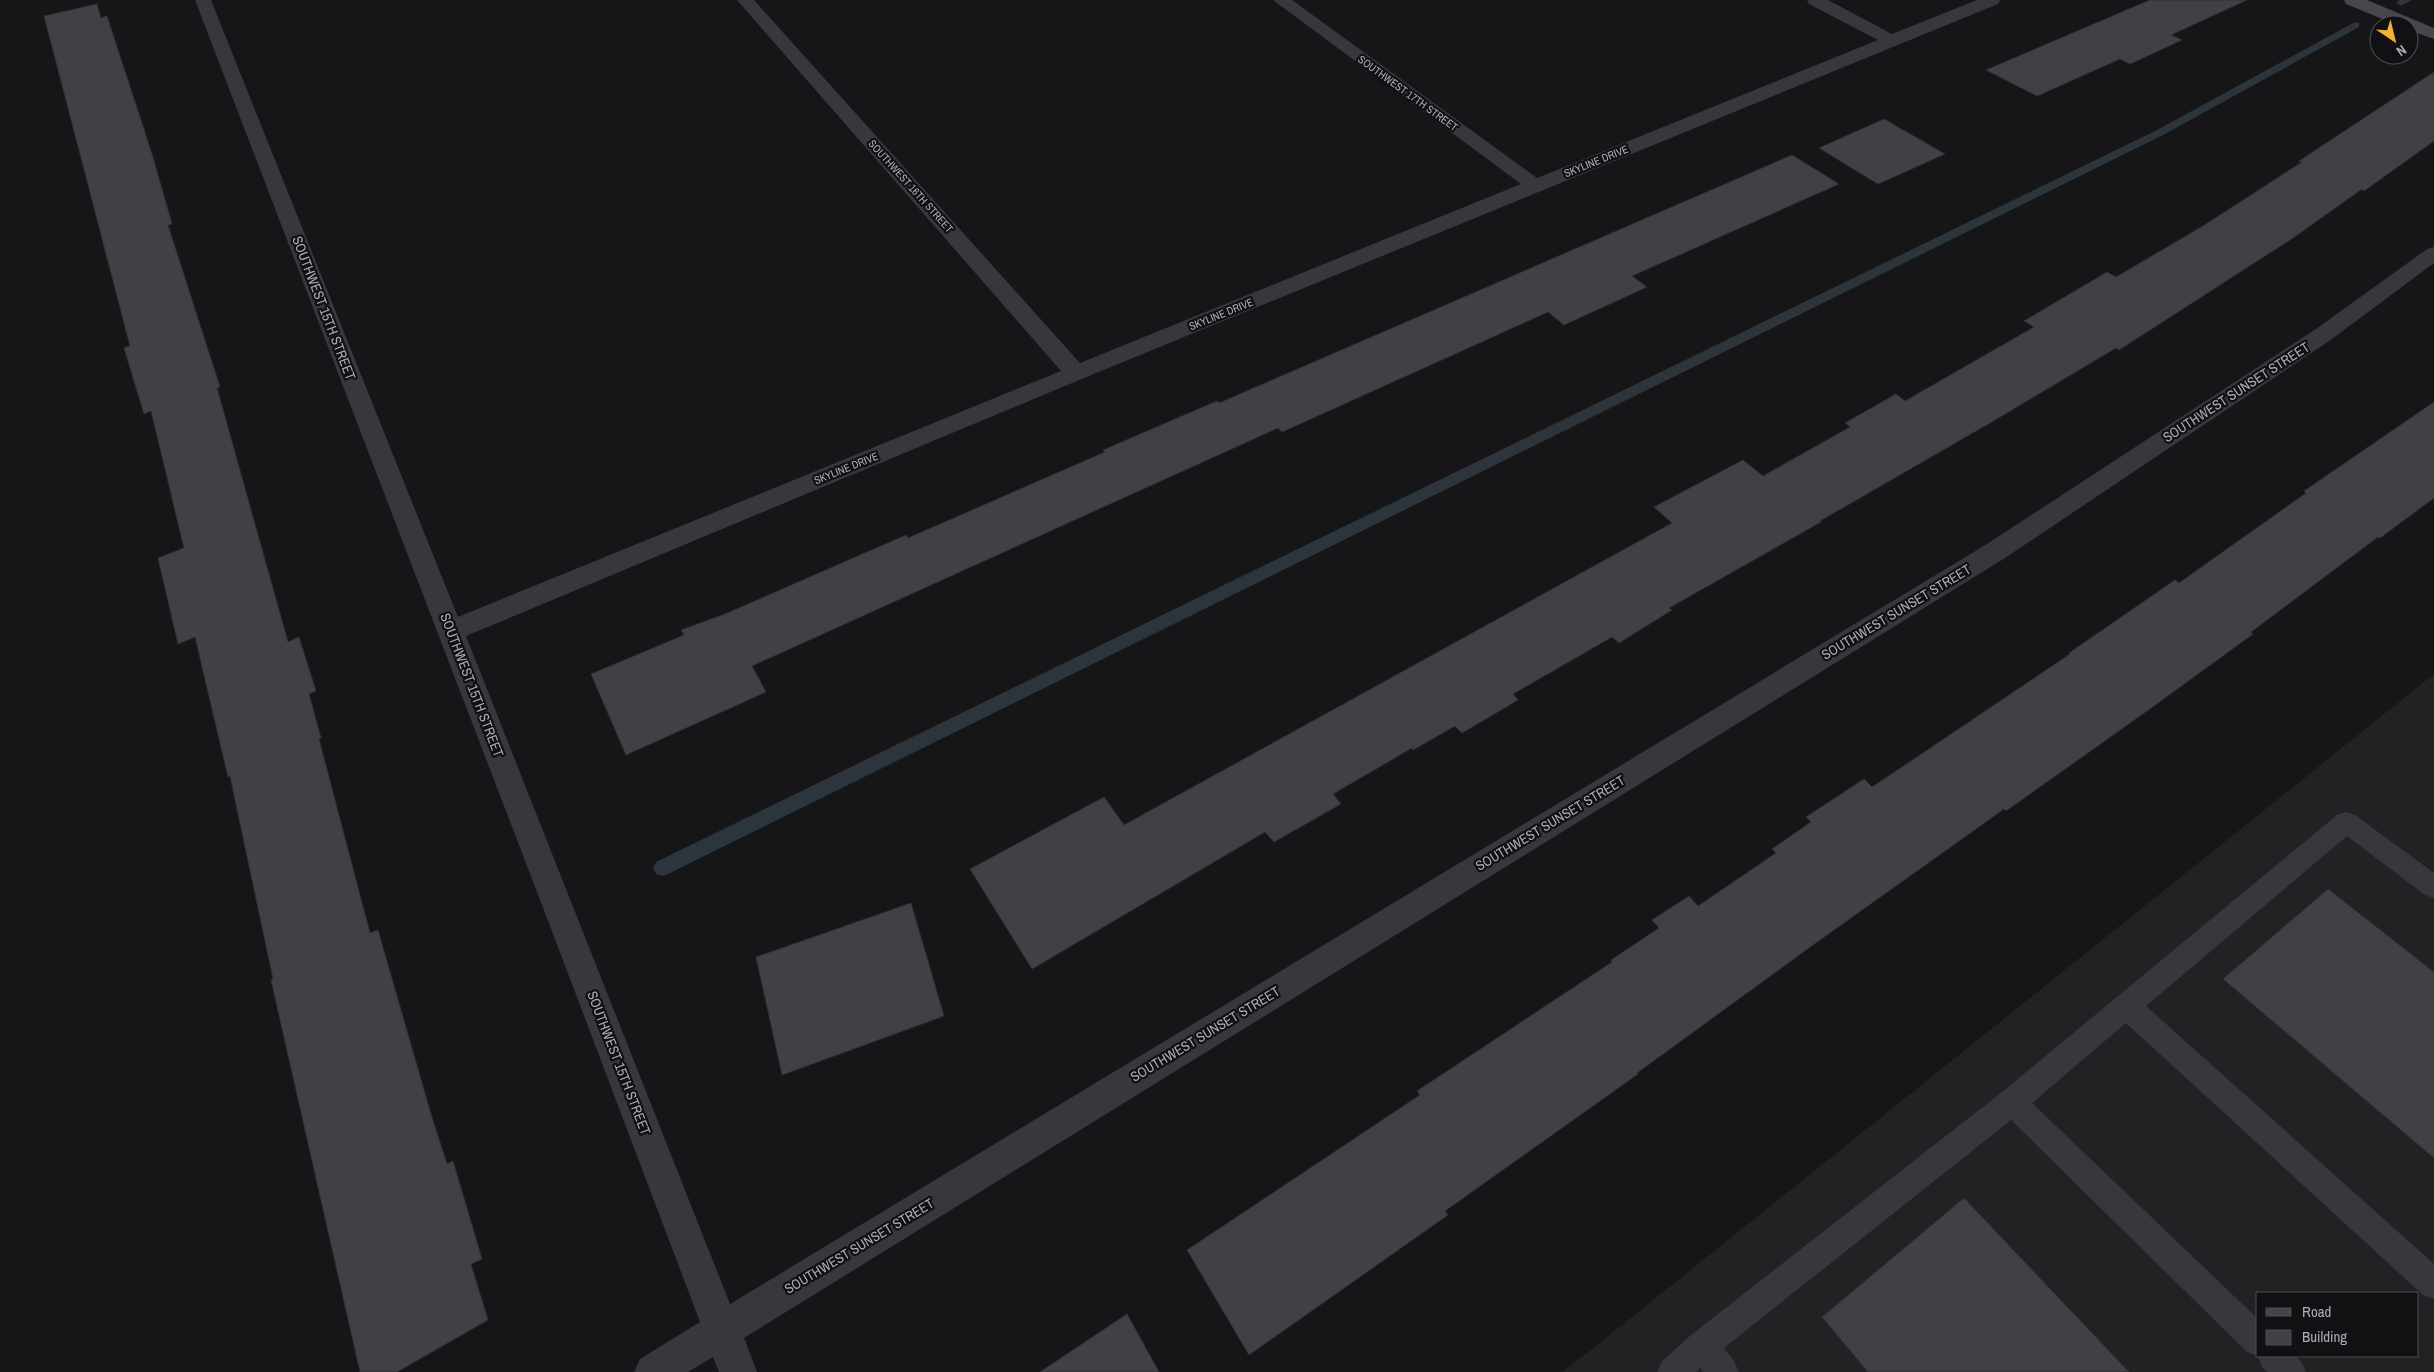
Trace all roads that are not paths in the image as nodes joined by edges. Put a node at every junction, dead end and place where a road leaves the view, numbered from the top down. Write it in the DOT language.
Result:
graph roads {
  1 [pos="203,0"];
  2 [pos="745,0"];
  3 [pos="1281,0"];
  4 [pos="1815,0"];
  5 [pos="1992,0"];
  6 [pos="2352,0"];
  7 [pos="2433,33"];
  8 [pos="1892,41"];
  9 [pos="1536,186"];
  10 [pos="2434,253"];
  11 [pos="1076,373"];
  12 [pos="451,631"];
  13 [pos="2434,887"];
  14 [pos="2126,1006"];
  15 [pos="2012,1102"];
  16 [pos="2434,1284"];
  17 [pos="722,1329"];
  18 [pos="2256,1339"];
  19 [pos="1702,1346"];
  20 [pos="2274,1357"];
  21 [pos="653,1372"];
  22 [pos="738,1372"];
  23 [pos="1673,1372"];
  24 [pos="1723,1372"];
  25 [pos="2290,1372"];
  1 -- 12 [label="street, SOUTHWEST 15TH STREET"];
  2 -- 11 [label="street, SOUTHWEST 16TH STREET"];
  3 -- 9 [label="street, SOUTHWEST 17TH STREET"];
  4 -- 8 [label="street"];
  5 -- 8 [label="street, SKYLINE DRIVE"];
  6 -- 7 [label="street"];
  8 -- 9 [label="street, SKYLINE DRIVE"];
  9 -- 11 [label="street, SKYLINE DRIVE"];
  10 -- 17 [label="street, SOUTHWEST SUNSET STREET"];
  11 -- 12 [label="street, SKYLINE DRIVE"];
  12 -- 17 [label="street, SOUTHWEST 15TH STREET"];
  13 -- 14 [label="lane"];
  14 -- 15 [label="lane"];
  14 -- 16 [label="lane"];
  15 -- 18 [label="lane"];
  15 -- 19 [label="lane"];
  17 -- 21 [label="street, SOUTHWEST SUNSET STREET"];
  17 -- 22 [label="street, SOUTHWEST 15TH STREET"];
  19 -- 23 [label="lane"];
  19 -- 24 [label="lane"];
  20 -- 25 [label="lane"];
}
